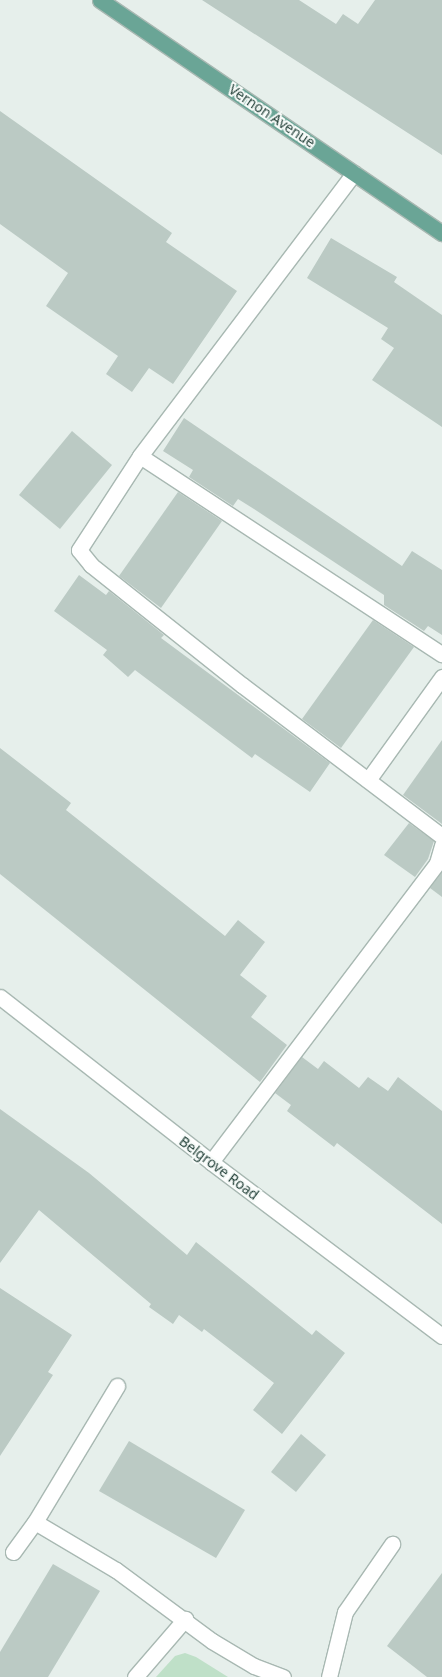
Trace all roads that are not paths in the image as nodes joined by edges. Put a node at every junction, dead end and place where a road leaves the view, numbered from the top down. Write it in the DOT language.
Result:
graph roads {
  1 [pos="100,0"];
  2 [pos="354,173"];
  3 [pos="442,233"];
  4 [pos="140,456"];
  5 [pos="442,654"];
  6 [pos="442,677"];
  7 [pos="368,780"];
  8 [pos="442,836"];
  9 [pos="442,846"];
  10 [pos="0,997"];
  11 [pos="211,1162"];
  12 [pos="442,1336"];
  13 [pos="117,1386"];
  14 [pos="35,1522"];
  15 [pos="392,1544"];
  16 [pos="13,1552"];
  17 [pos="185,1619"];
  18 [pos="135,1677"];
  19 [pos="283,1677"];
  20 [pos="329,1677"];
  1 -- 2 [label="main road, Vernon Avenue"];
  2 -- 3 [label="main road, Vernon Avenue"];
  2 -- 4 [label="street"];
  4 -- 5 [label="street"];
  4 -- 7 [label="street"];
  6 -- 7 [label="street"];
  7 -- 8 [label="street"];
  9 -- 11 [label="street"];
  10 -- 11 [label="street, Belgrove Road"];
  11 -- 12 [label="street, Belgrove Road"];
  13 -- 14 [label="street"];
  14 -- 16 [label="street"];
  14 -- 17 [label="street"];
  15 -- 20 [label="street"];
  17 -- 18 [label="street"];
  17 -- 19 [label="street"];
}
